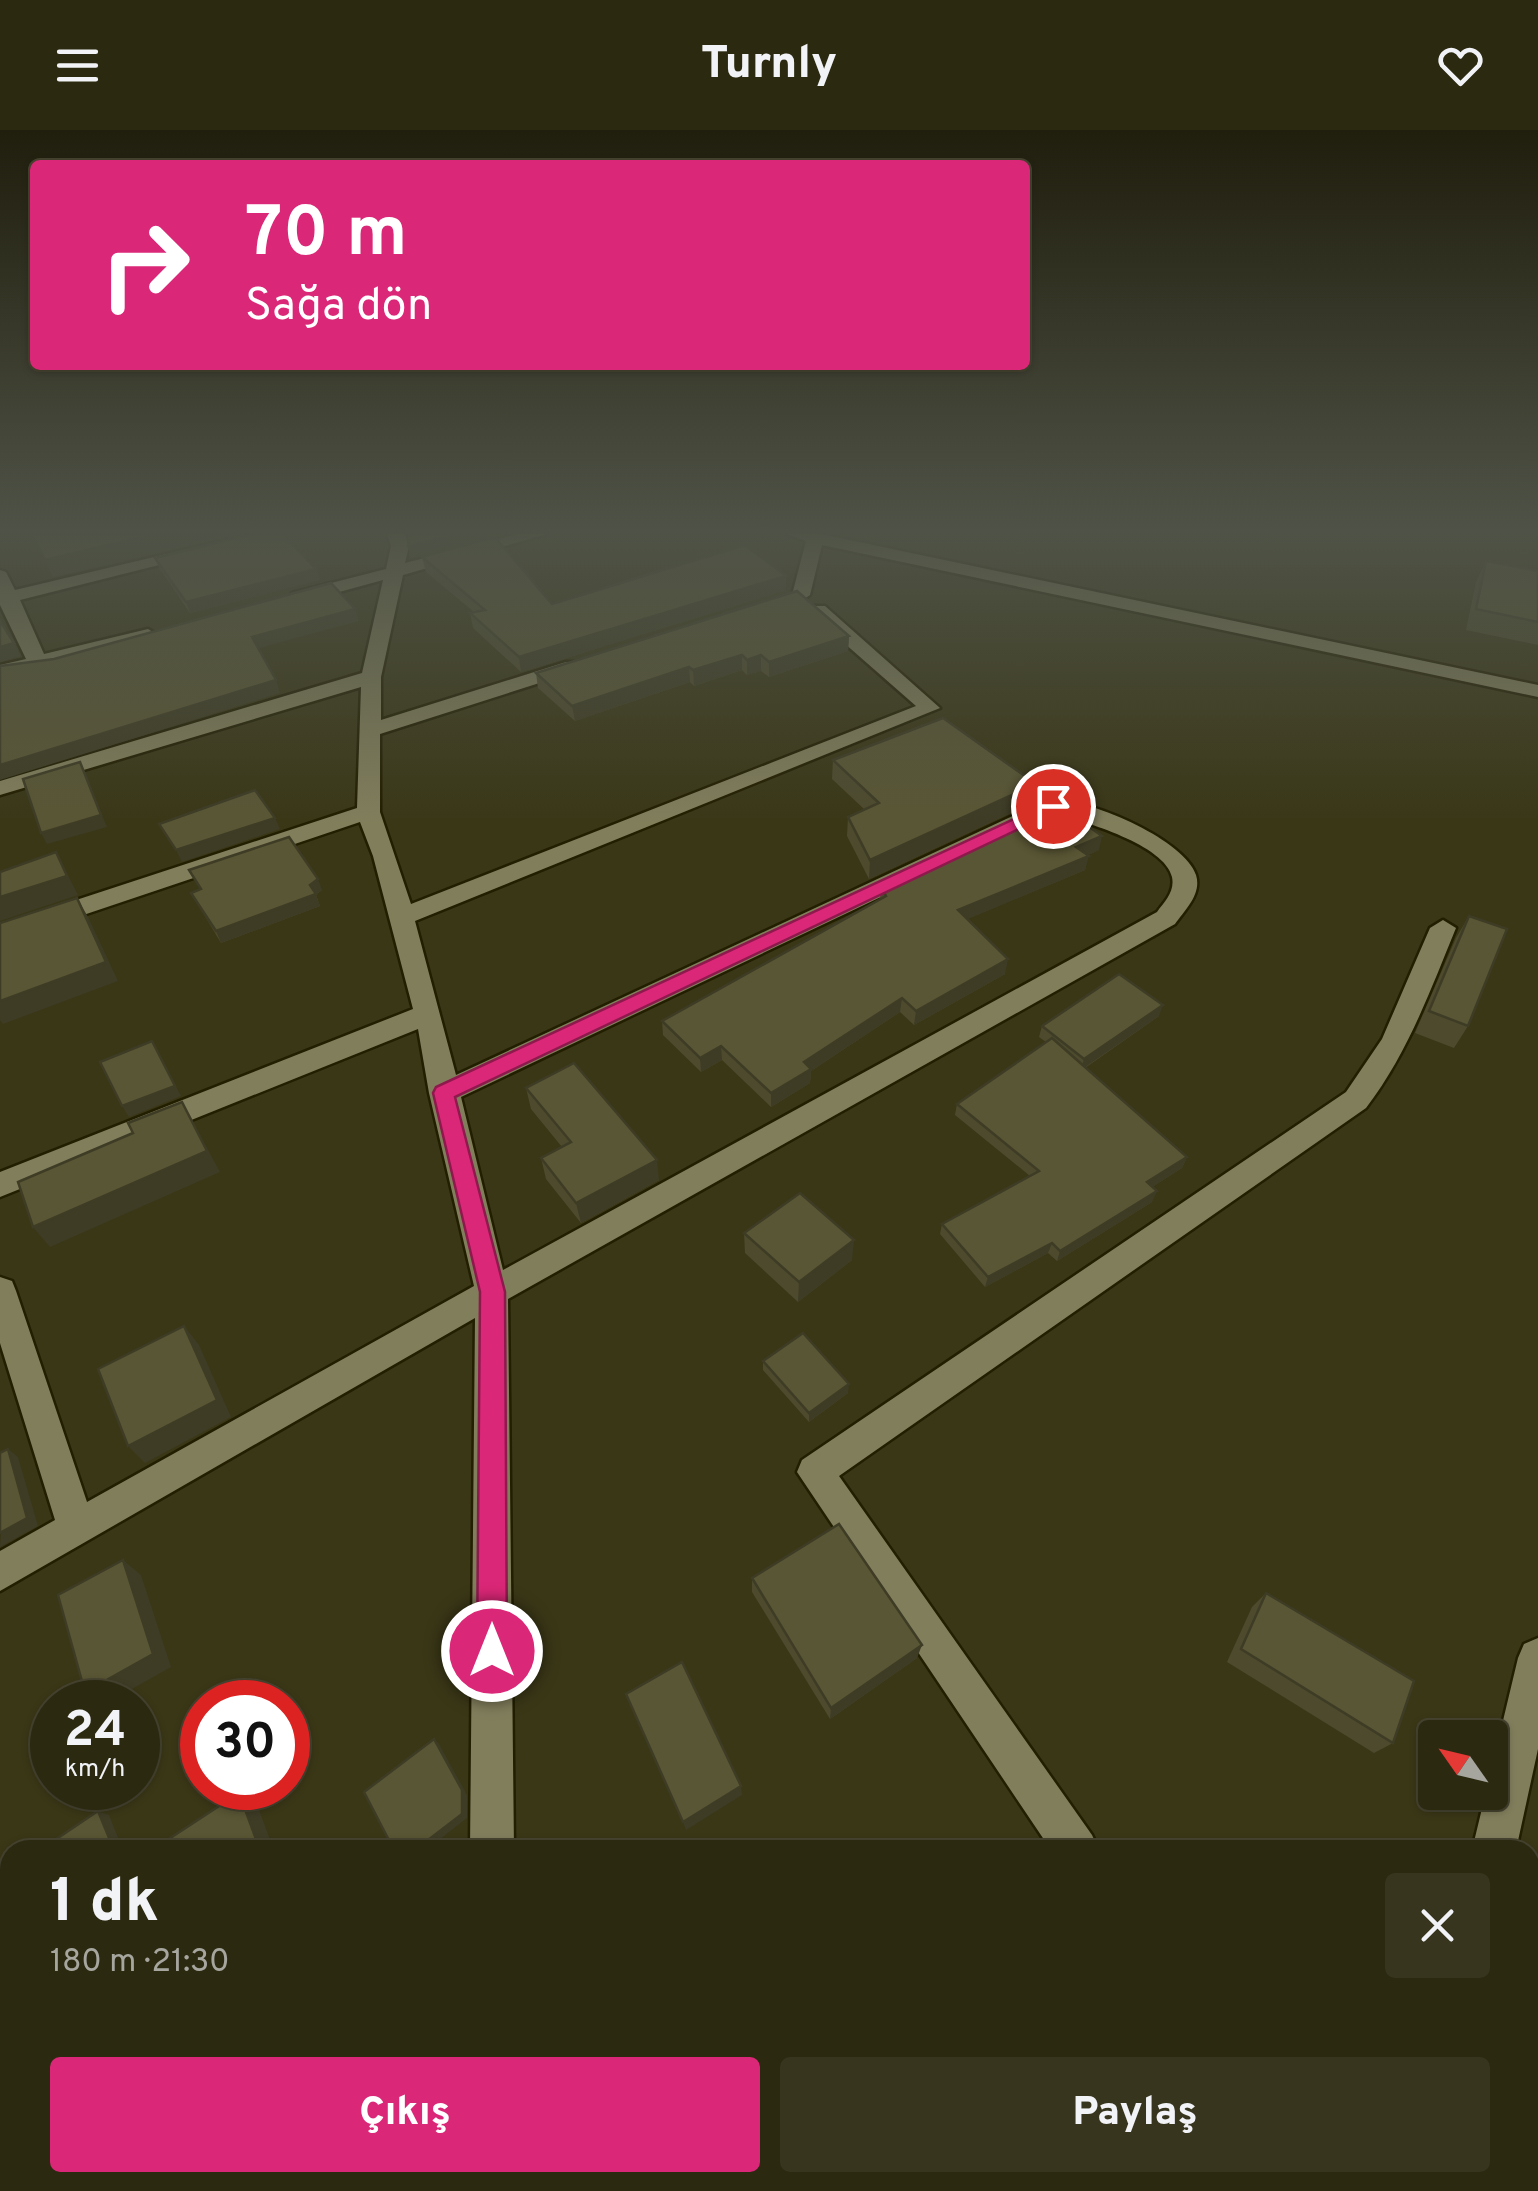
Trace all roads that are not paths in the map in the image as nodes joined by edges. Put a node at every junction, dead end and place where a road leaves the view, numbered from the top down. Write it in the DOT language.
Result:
graph roads {
  1 [pos="21,630"];
  2 [pos="164,630"];
  3 [pos="381,630"];
  4 [pos="832,630"];
  5 [pos="1249,630"];
  6 [pos="595,659"];
  7 [pos="38,662"];
  8 [pos="0,672"];
  9 [pos="371,677"];
  10 [pos="1538,691"];
  11 [pos="370,730"];
  12 [pos="0,788"];
  13 [pos="368,812"];
  14 [pos="400,918"];
  15 [pos="1444,928"];
  16 [pos="0,934"];
  17 [pos="428,1014"];
  18 [pos="444,1093"];
  19 [pos="0,1184"];
  20 [pos="0,1292"];
  21 [pos="492,1292"];
  22 [pos="76,1529"];
  23 [pos="0,1572"];
  24 [pos="1538,1658"];
  25 [pos="492,1840"];
  26 [pos="1070,1840"];
  27 [pos="1496,1840"];
  1 -- 7 [label="street"];
  2 -- 7 [label="street"];
  3 -- 9 [label="street"];
  4 -- 14 [label="street"];
  5 -- 10 [label="street"];
  6 -- 11 [label="street"];
  7 -- 8 [label="street"];
  9 -- 11 [label="street"];
  9 -- 12 [label="street"];
  11 -- 13 [label="street"];
  13 -- 14 [label="street"];
  13 -- 16 [label="street"];
  14 -- 17 [label="street"];
  15 -- 26 [label="street"];
  17 -- 18 [label="street"];
  17 -- 19 [label="street"];
  18 -- 21 [label="street"];
  18 -- 21 [label="street"];
  20 -- 22 [label="street"];
  21 -- 22 [label="street"];
  21 -- 25 [label="street"];
  22 -- 23 [label="street"];
  24 -- 27 [label="street"];
}
